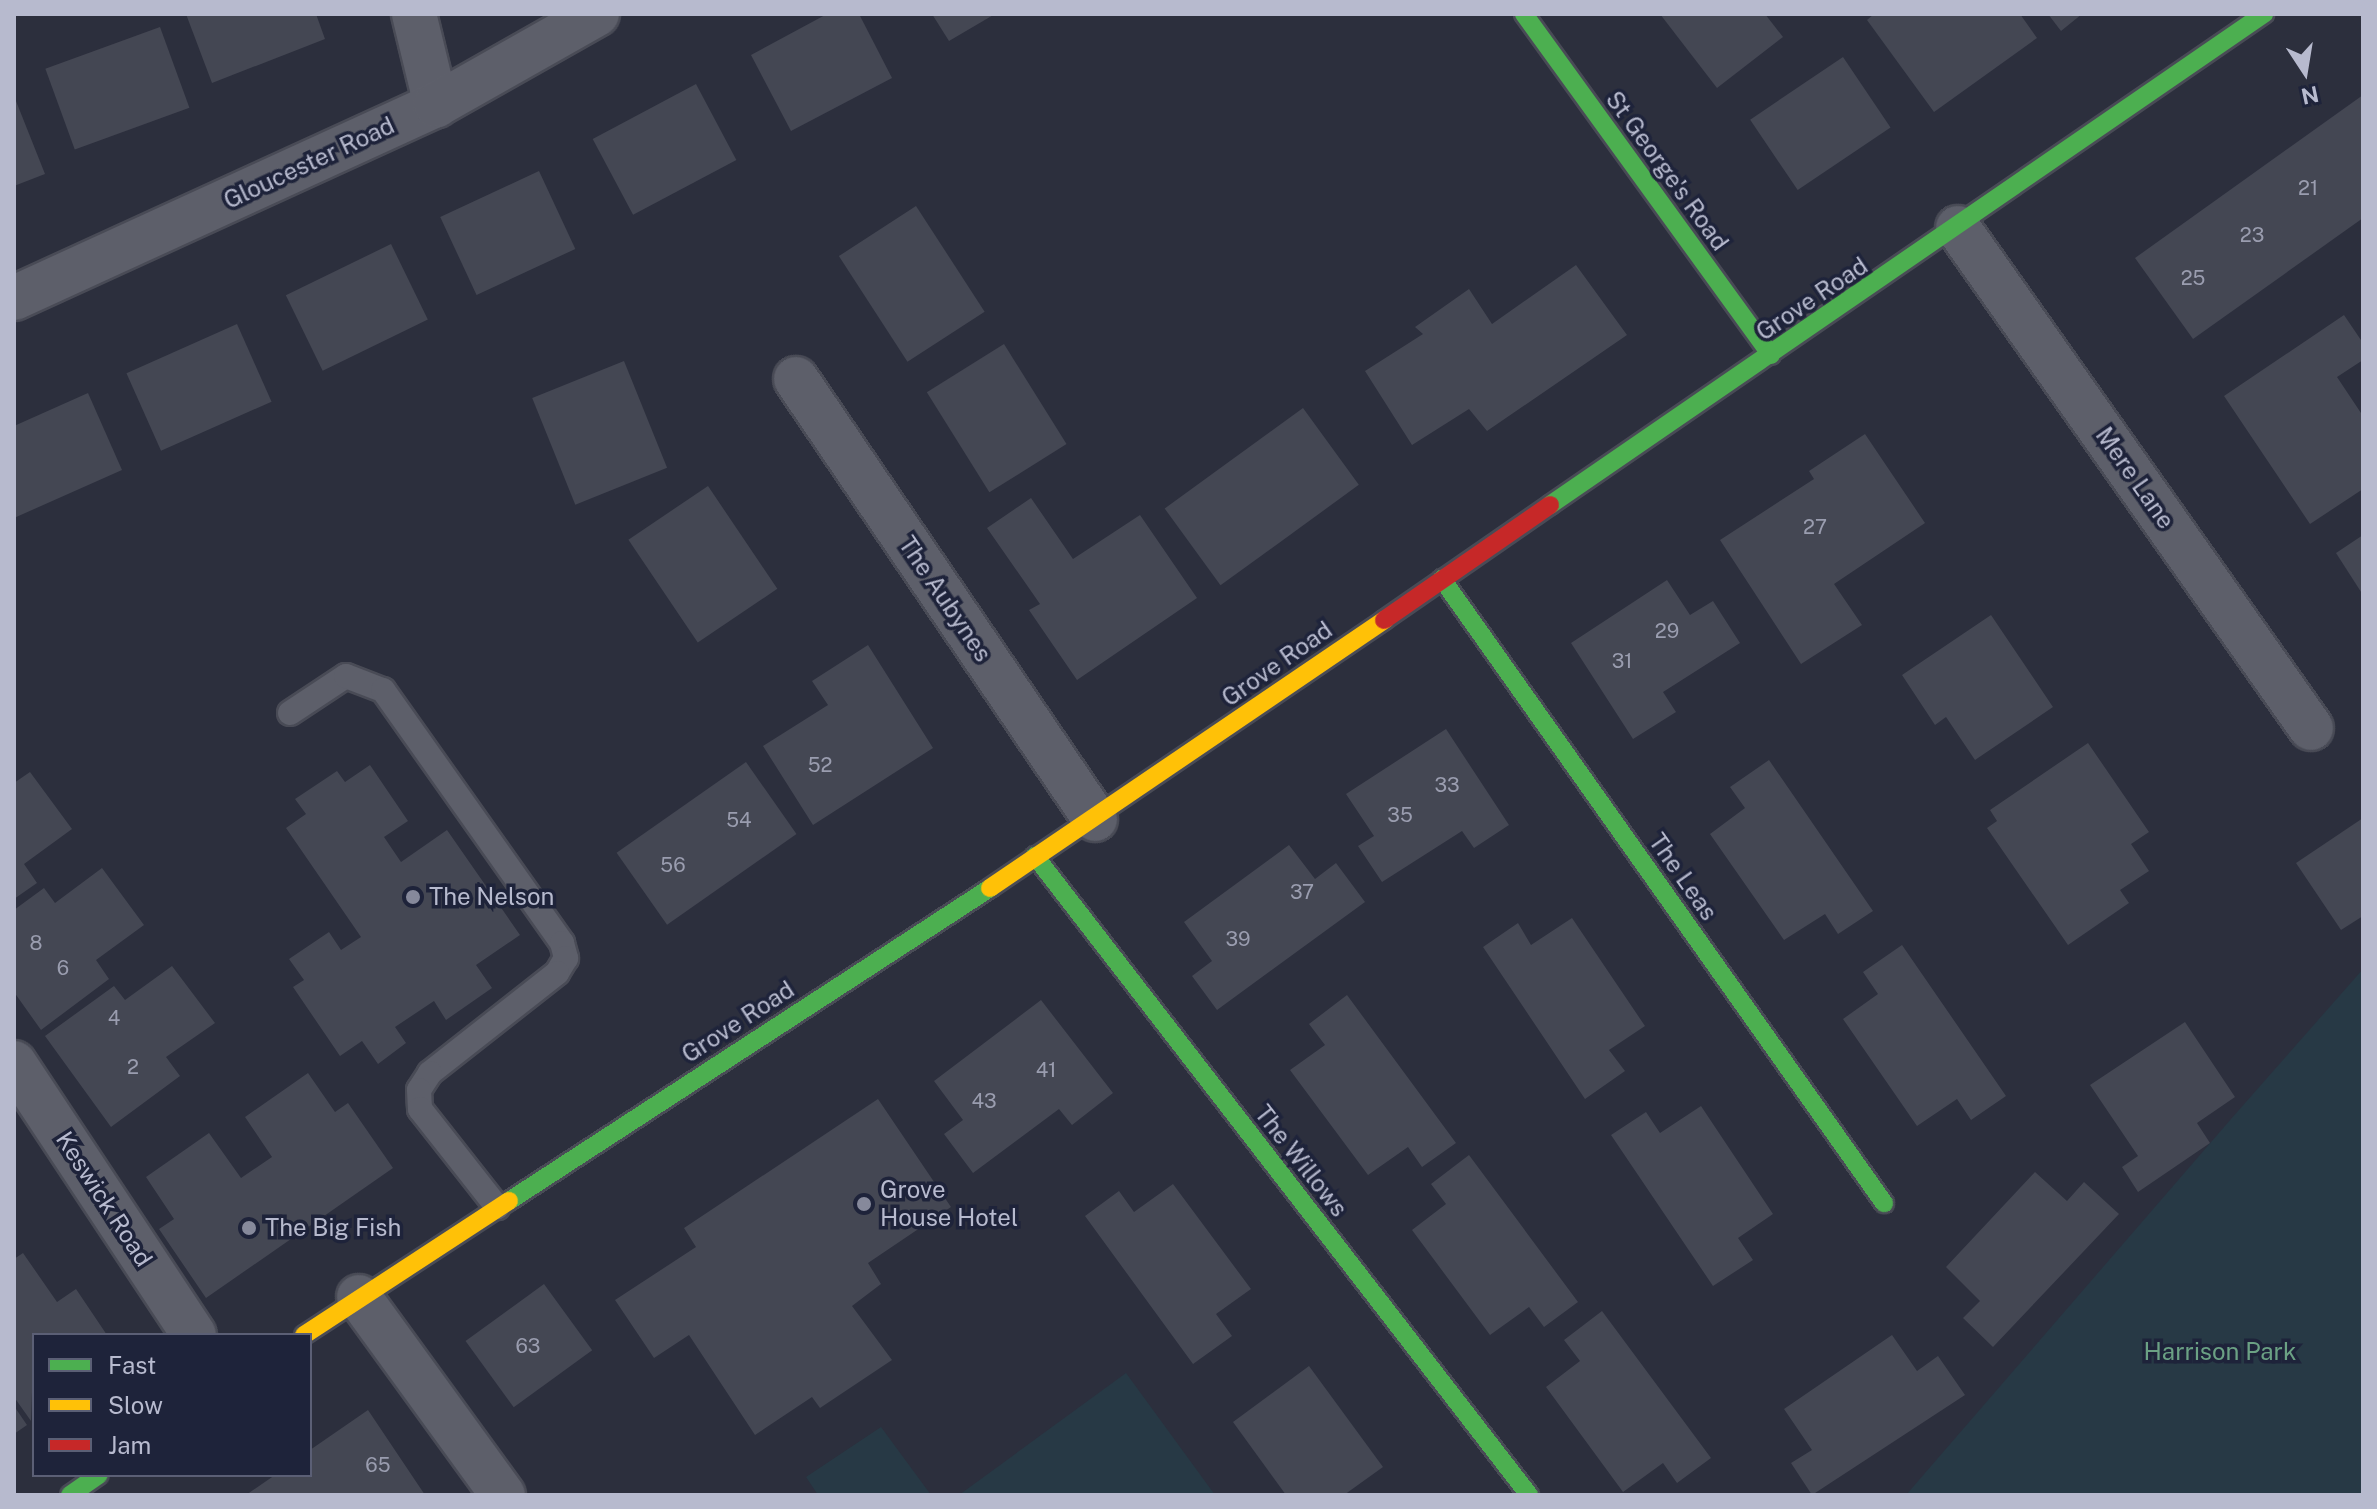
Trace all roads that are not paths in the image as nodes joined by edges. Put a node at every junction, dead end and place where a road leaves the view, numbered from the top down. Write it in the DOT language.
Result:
graph roads {
  1 [pos="414,14"];
  2 [pos="597,14"];
  3 [pos="1524,14"];
  4 [pos="2245,19"];
  5 [pos="436,105"];
  6 [pos="1958,228"];
  7 [pos="14,298"];
  8 [pos="1771,355"];
  9 [pos="796,379"];
  10 [pos="1442,579"];
  11 [pos="290,713"];
  12 [pos="2311,728"];
  13 [pos="1095,819"];
  14 [pos="1035,856"];
  15 [pos="14,1063"];
  16 [pos="1884,1203"];
  17 [pos="497,1207"];
  18 [pos="359,1297"];
  19 [pos="193,1333"];
  20 [pos="307,1333"];
  21 [pos="96,1477"];
  22 [pos="70,1495"];
  23 [pos="503,1495"];
  24 [pos="1529,1495"];
  1 -- 5 [label="street"];
  2 -- 5 [label="street, Gloucester Road"];
  3 -- 8 [label="street, St George's Road"];
  4 -- 6 [label="street, Grove Road"];
  5 -- 7 [label="street, Gloucester Road"];
  6 -- 8 [label="street, Grove Road"];
  6 -- 12 [label="street, Mere Lane"];
  8 -- 10 [label="street, Grove Road"];
  9 -- 13 [label="street, The Aubynes"];
  10 -- 13 [label="street, Grove Road"];
  10 -- 16 [label="street, The Leas"];
  11 -- 17 [label="lane"];
  13 -- 14 [label="street, Grove Road"];
  14 -- 17 [label="street, Grove Road"];
  14 -- 24 [label="street, The Willows"];
  15 -- 19 [label="street, Keswick Road"];
  17 -- 18 [label="street, Grove Road"];
  18 -- 20 [label="street, Grove Road"];
  18 -- 23 [label="street"];
  21 -- 22 [label="street"];
}
